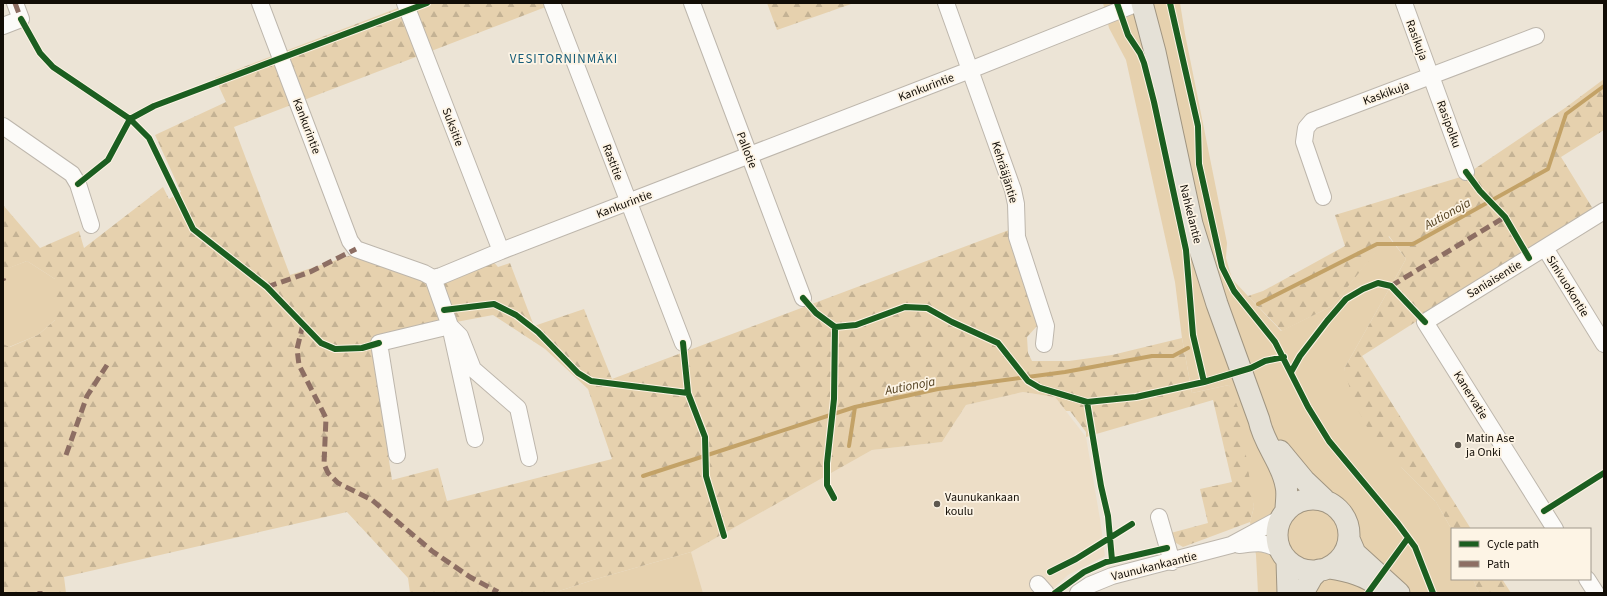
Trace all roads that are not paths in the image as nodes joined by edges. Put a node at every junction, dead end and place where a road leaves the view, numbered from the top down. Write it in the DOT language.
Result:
graph roads {
  1 [pos="15,3"];
  2 [pos="260,3"];
  3 [pos="405,3"];
  4 [pos="552,3"];
  5 [pos="692,3"];
  6 [pos="946,3"];
  7 [pos="1138,3"];
  8 [pos="1142,3"];
  9 [pos="1404,3"];
  10 [pos="3,26"];
  11 [pos="1536,36"];
  12 [pos="970,70"];
  13 [pos="1431,77"];
  14 [pos="3,126"];
  15 [pos="749,155"];
  16 [pos="1466,172"];
  17 [pos="1323,197"];
  18 [pos="628,202"];
  19 [pos="1604,211"];
  20 [pos="91,225"];
  21 [pos="1546,248"];
  22 [pos="501,251"];
  23 [pos="433,278"];
  24 [pos="804,298"];
  25 [pos="1425,322"];
  26 [pos="450,326"];
  27 [pos="683,343"];
  28 [pos="1044,344"];
  29 [pos="1604,344"];
  30 [pos="1259,420"];
  31 [pos="475,439"];
  32 [pos="397,455"];
  33 [pos="529,458"];
  34 [pos="1324,500"];
  35 [pos="1283,514"];
  36 [pos="1159,517"];
  37 [pos="1554,528"];
  38 [pos="1349,540"];
  39 [pos="1231,545"];
  40 [pos="1284,555"];
  41 [pos="1172,562"];
  42 [pos="1324,569"];
  43 [pos="1588,580"];
  44 [pos="1078,593"];
  45 [pos="1288,593"];
  46 [pos="1303,593"];
  47 [pos="1387,593"];
  48 [pos="1399,593"];
  49 [pos="1596,593"];
  1 -- 10 [label="street"];
  2 -- 23 [label="street, Kankurintie"];
  3 -- 22 [label="street, Suksitie"];
  4 -- 18 [label="street, Rastitie"];
  5 -- 15 [label="street, Pallotie"];
  6 -- 12 [label="street, Kehrääjäntie"];
  7 -- 12 [label="street, Kankurintie"];
  8 -- 30 [label="main road, Nahkelantie"];
  9 -- 13 [label="street, Rasikuja"];
  11 -- 13 [label="street, Kaskikuja"];
  12 -- 15 [label="street, Kankurintie"];
  12 -- 28 [label="street, Kehrääjäntie"];
  13 -- 16 [label="street, Rasipolku"];
  13 -- 17 [label="street, Kaskikuja"];
  14 -- 20 [label="street"];
  15 -- 18 [label="street, Kankurintie"];
  15 -- 24 [label="street, Pallotie"];
  18 -- 22 [label="street, Kankurintie"];
  18 -- 27 [label="street, Rastitie"];
  19 -- 21 [label="street, Saniaisentie"];
  21 -- 25 [label="street, Saniaisentie"];
  21 -- 29 [label="street, Sinivuokontie"];
  22 -- 23 [label="street, Kankurintie"];
  23 -- 26 [label="street"];
  25 -- 37 [label="street, Kanervatie"];
  26 -- 31 [label="street"];
  26 -- 32 [label="street"];
  26 -- 33 [label="street"];
  30 -- 34 [label="main road, Nahkelantie"];
  30 -- 35 [label="main road, Nahkelantie"];
  34 -- 35 [label="main road"];
  34 -- 38 [label="main road"];
  35 -- 39 [label="street, Vaunukankaantie"];
  35 -- 40 [label="main road"];
  36 -- 41 [label="street"];
  38 -- 42 [label="main road"];
  38 -- 48 [label="main road"];
  39 -- 40 [label="street, Vaunukankaantie"];
  39 -- 41 [label="street, Vaunukankaantie"];
  40 -- 42 [label="main road"];
  40 -- 45 [label="main road"];
  41 -- 44 [label="street, Vaunukankaantie"];
  42 -- 46 [label="main road"];
  42 -- 47 [label="main road"];
  43 -- 49 [label="street"];
}
